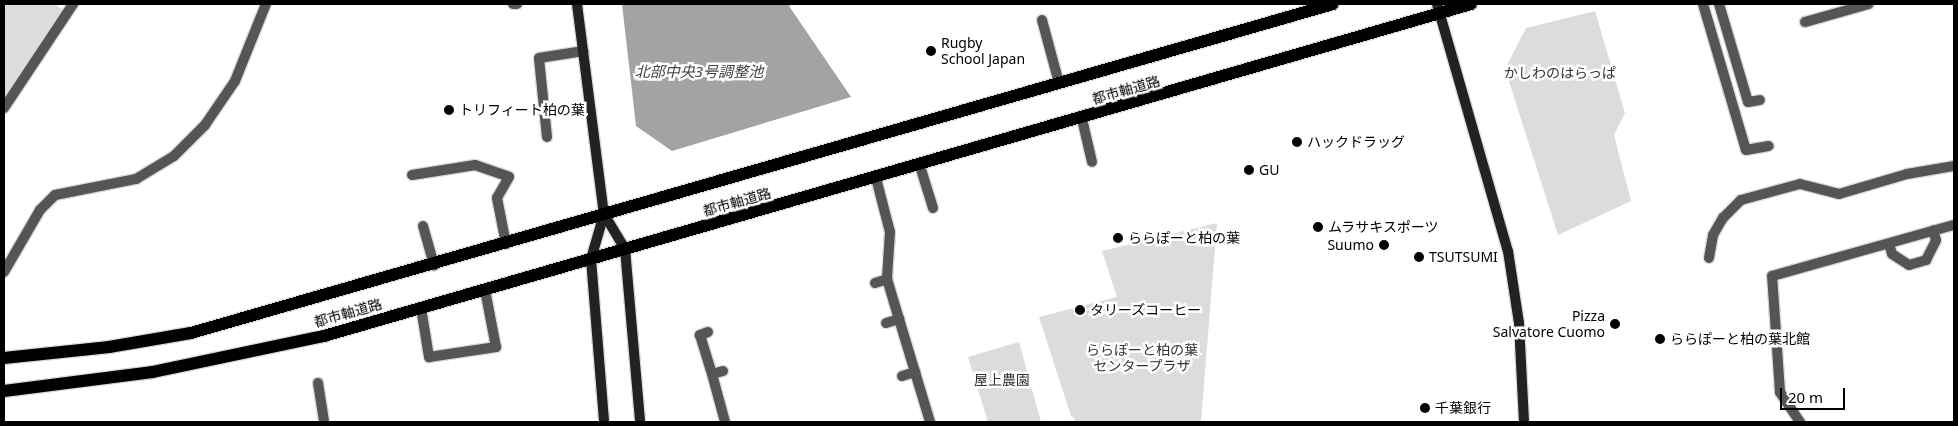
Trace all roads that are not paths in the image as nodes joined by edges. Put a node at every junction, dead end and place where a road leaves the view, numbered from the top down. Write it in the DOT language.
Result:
graph roads {
  1 [pos="73,4"];
  2 [pos="266,4"];
  3 [pos="513,4"];
  4 [pos="517,4"];
  5 [pos="577,4"];
  6 [pos="1333,4"];
  7 [pos="1471,4"];
  8 [pos="1869,4"];
  9 [pos="1720,6"];
  10 [pos="1438,8"];
  11 [pos="1704,9"];
  12 [pos="1042,20"];
  13 [pos="1805,22"];
  14 [pos="583,52"];
  15 [pos="1059,83"];
  16 [pos="1760,100"];
  17 [pos="4,108"];
  18 [pos="1082,119"];
  19 [pos="547,137"];
  20 [pos="1769,146"];
  21 [pos="1092,162"];
  22 [pos="920,166"];
  23 [pos="1954,166"];
  24 [pos="412,175"];
  25 [pos="876,178"];
  26 [pos="933,208"];
  27 [pos="604,214"];
  28 [pos="1954,225"];
  29 [pos="423,226"];
  30 [pos="1933,230"];
  31 [pos="506,244"];
  32 [pos="1889,244"];
  33 [pos="625,248"];
  34 [pos="1710,258"];
  35 [pos="591,259"];
  36 [pos="434,265"];
  37 [pos="4,272"];
  38 [pos="887,279"];
  39 [pos="875,283"];
  40 [pos="486,290"];
  41 [pos="421,308"];
  42 [pos="899,319"];
  43 [pos="886,323"];
  44 [pos="708,332"];
  45 [pos="4,358"];
  46 [pos="723,371"];
  47 [pos="915,372"];
  48 [pos="712,374"];
  49 [pos="902,376"];
  50 [pos="318,383"];
  51 [pos="4,391"];
  52 [pos="926,421"];
  53 [pos="324,422"];
  54 [pos="604,422"];
  55 [pos="640,422"];
  56 [pos="725,422"];
  57 [pos="1524,422"];
  58 [pos="1800,422"];
  1 -- 17 [label="street"];
  2 -- 37 [label="street"];
  3 -- 4 [label="street"];
  5 -- 14 [label="street"];
  6 -- 15 [label="main road, 都市軸道路"];
  7 -- 10 [label="main road, 都市軸道路"];
  8 -- 13 [label="street"];
  9 -- 11 [label="street"];
  9 -- 16 [label="street"];
  10 -- 18 [label="main road, 都市軸道路"];
  10 -- 57 [label="street"];
  11 -- 20 [label="street"];
  12 -- 15 [label="street"];
  14 -- 19 [label="street"];
  14 -- 27 [label="street"];
  15 -- 27 [label="main road, 都市軸道路"];
  18 -- 21 [label="street"];
  18 -- 22 [label="main road, 都市軸道路"];
  22 -- 25 [label="main road, 都市軸道路"];
  22 -- 26 [label="street"];
  23 -- 34 [label="street"];
  24 -- 31 [label="street"];
  25 -- 33 [label="main road, 都市軸道路"];
  25 -- 38 [label="street"];
  27 -- 31 [label="main road, 都市軸道路"];
  27 -- 33 [label="street"];
  27 -- 35 [label="street"];
  28 -- 30 [label="street"];
  29 -- 36 [label="street"];
  30 -- 32 [label="street"];
  30 -- 32 [label="street"];
  31 -- 36 [label="main road, 都市軸道路"];
  32 -- 58 [label="street"];
  33 -- 35 [label="main road, 都市軸道路"];
  33 -- 55 [label="street"];
  35 -- 40 [label="main road, 都市軸道路"];
  35 -- 54 [label="street"];
  36 -- 45 [label="main road, 都市軸道路"];
  38 -- 39 [label="street"];
  38 -- 42 [label="street"];
  40 -- 41 [label="main road, 都市軸道路"];
  40 -- 41 [label="street"];
  41 -- 51 [label="main road, 都市軸道路"];
  42 -- 43 [label="street"];
  42 -- 47 [label="street"];
  44 -- 48 [label="street"];
  46 -- 48 [label="street"];
  47 -- 49 [label="street"];
  47 -- 52 [label="street"];
  48 -- 56 [label="street"];
  50 -- 53 [label="street"];
}
